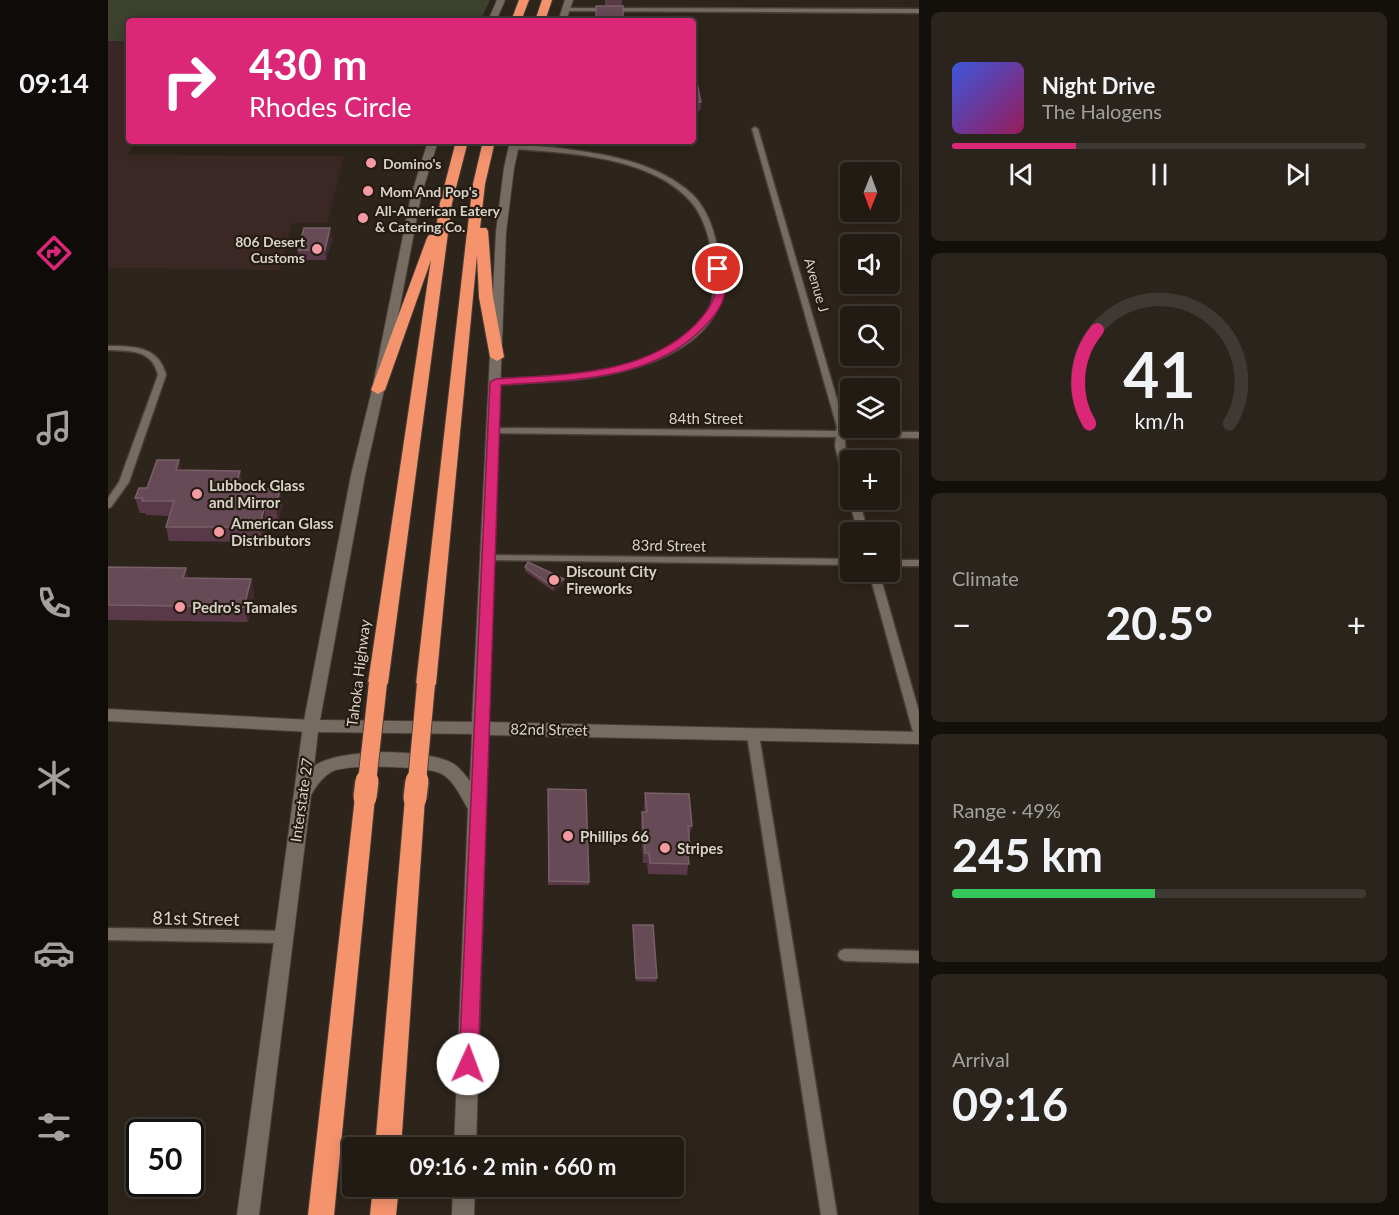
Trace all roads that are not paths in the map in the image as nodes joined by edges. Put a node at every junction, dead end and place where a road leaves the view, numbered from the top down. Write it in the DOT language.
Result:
graph roads {
  1 [pos="501,0"];
  2 [pos="524,0"];
  3 [pos="547,0"];
  4 [pos="568,4"];
  5 [pos="919,11"];
  6 [pos="493,18"];
  7 [pos="517,18"];
  8 [pos="541,18"];
  9 [pos="755,129"];
  10 [pos="432,144"];
  11 [pos="461,144"];
  12 [pos="488,144"];
  13 [pos="514,144"];
  14 [pos="477,201"];
  15 [pos="446,202"];
  16 [pos="108,348"];
  17 [pos="497,357"];
  18 [pos="496,382"];
  19 [pos="378,390"];
  20 [pos="840,423"];
  21 [pos="494,431"];
  22 [pos="840,434"];
  23 [pos="900,435"];
  24 [pos="919,435"];
  25 [pos="108,505"];
  26 [pos="487,558"];
  27 [pos="840,562"];
  28 [pos="900,563"];
  29 [pos="919,563"];
  30 [pos="877,582"];
  31 [pos="108,715"];
  32 [pos="311,726"];
  33 [pos="480,728"];
  34 [pos="919,732"];
  35 [pos="753,735"];
  36 [pos="919,738"];
  37 [pos="301,796"];
  38 [pos="478,809"];
  39 [pos="108,934"];
  40 [pos="284,937"];
  41 [pos="845,956"];
  42 [pos="919,957"];
  43 [pos="389,1137"];
  44 [pos="465,1137"];
  45 [pos="385,1197"];
  46 [pos="464,1197"];
  47 [pos="248,1215"];
  48 [pos="321,1215"];
  49 [pos="383,1215"];
  50 [pos="463,1215"];
  51 [pos="829,1215"];
  1 -- 6 [label="main road"];
  2 -- 7 [label="highway"];
  3 -- 8 [label="highway"];
  4 -- 5 [label="street"];
  9 -- 20 [label="street, Avenue J"];
  10 -- 19 [label="main road"];
  11 -- 15 [label="highway, Tahoka Highway"];
  12 -- 14 [label="highway"];
  13 -- 17 [label="main road"];
  13 -- 18 [label="street"];
  14 -- 17 [label="highway"];
  14 -- 43 [label="highway, bridge"];
  15 -- 19 [label="highway"];
  15 -- 48 [label="highway, Tahoka Highway, bridge"];
  16 -- 25 [label="street"];
  17 -- 18 [label="main road"];
  18 -- 21 [label="main road"];
  19 -- 32 [label="main road, Interstate 27"];
  21 -- 22 [label="street, 84th Street"];
  21 -- 26 [label="main road"];
  23 -- 24 [label="street, 84th Street"];
  26 -- 27 [label="street, 83rd Street"];
  26 -- 33 [label="main road"];
  28 -- 29 [label="street"];
  30 -- 34 [label="street"];
  31 -- 32 [label="street, 82nd Street"];
  32 -- 33 [label="main road, 82nd Street"];
  32 -- 37 [label="main road, Interstate 27"];
  33 -- 35 [label="main road, 82nd Street"];
  33 -- 38 [label="main road"];
  35 -- 36 [label="main road, 82nd Street"];
  35 -- 51 [label="street"];
  37 -- 38 [label="main road"];
  37 -- 40 [label="main road, Interstate 27"];
  38 -- 44 [label="main road"];
  39 -- 40 [label="street, 81st Street"];
  40 -- 47 [label="main road, Interstate 27"];
  41 -- 42 [label="street"];
  45 -- 49 [label="highway"];
  46 -- 50 [label="main road"];
}
